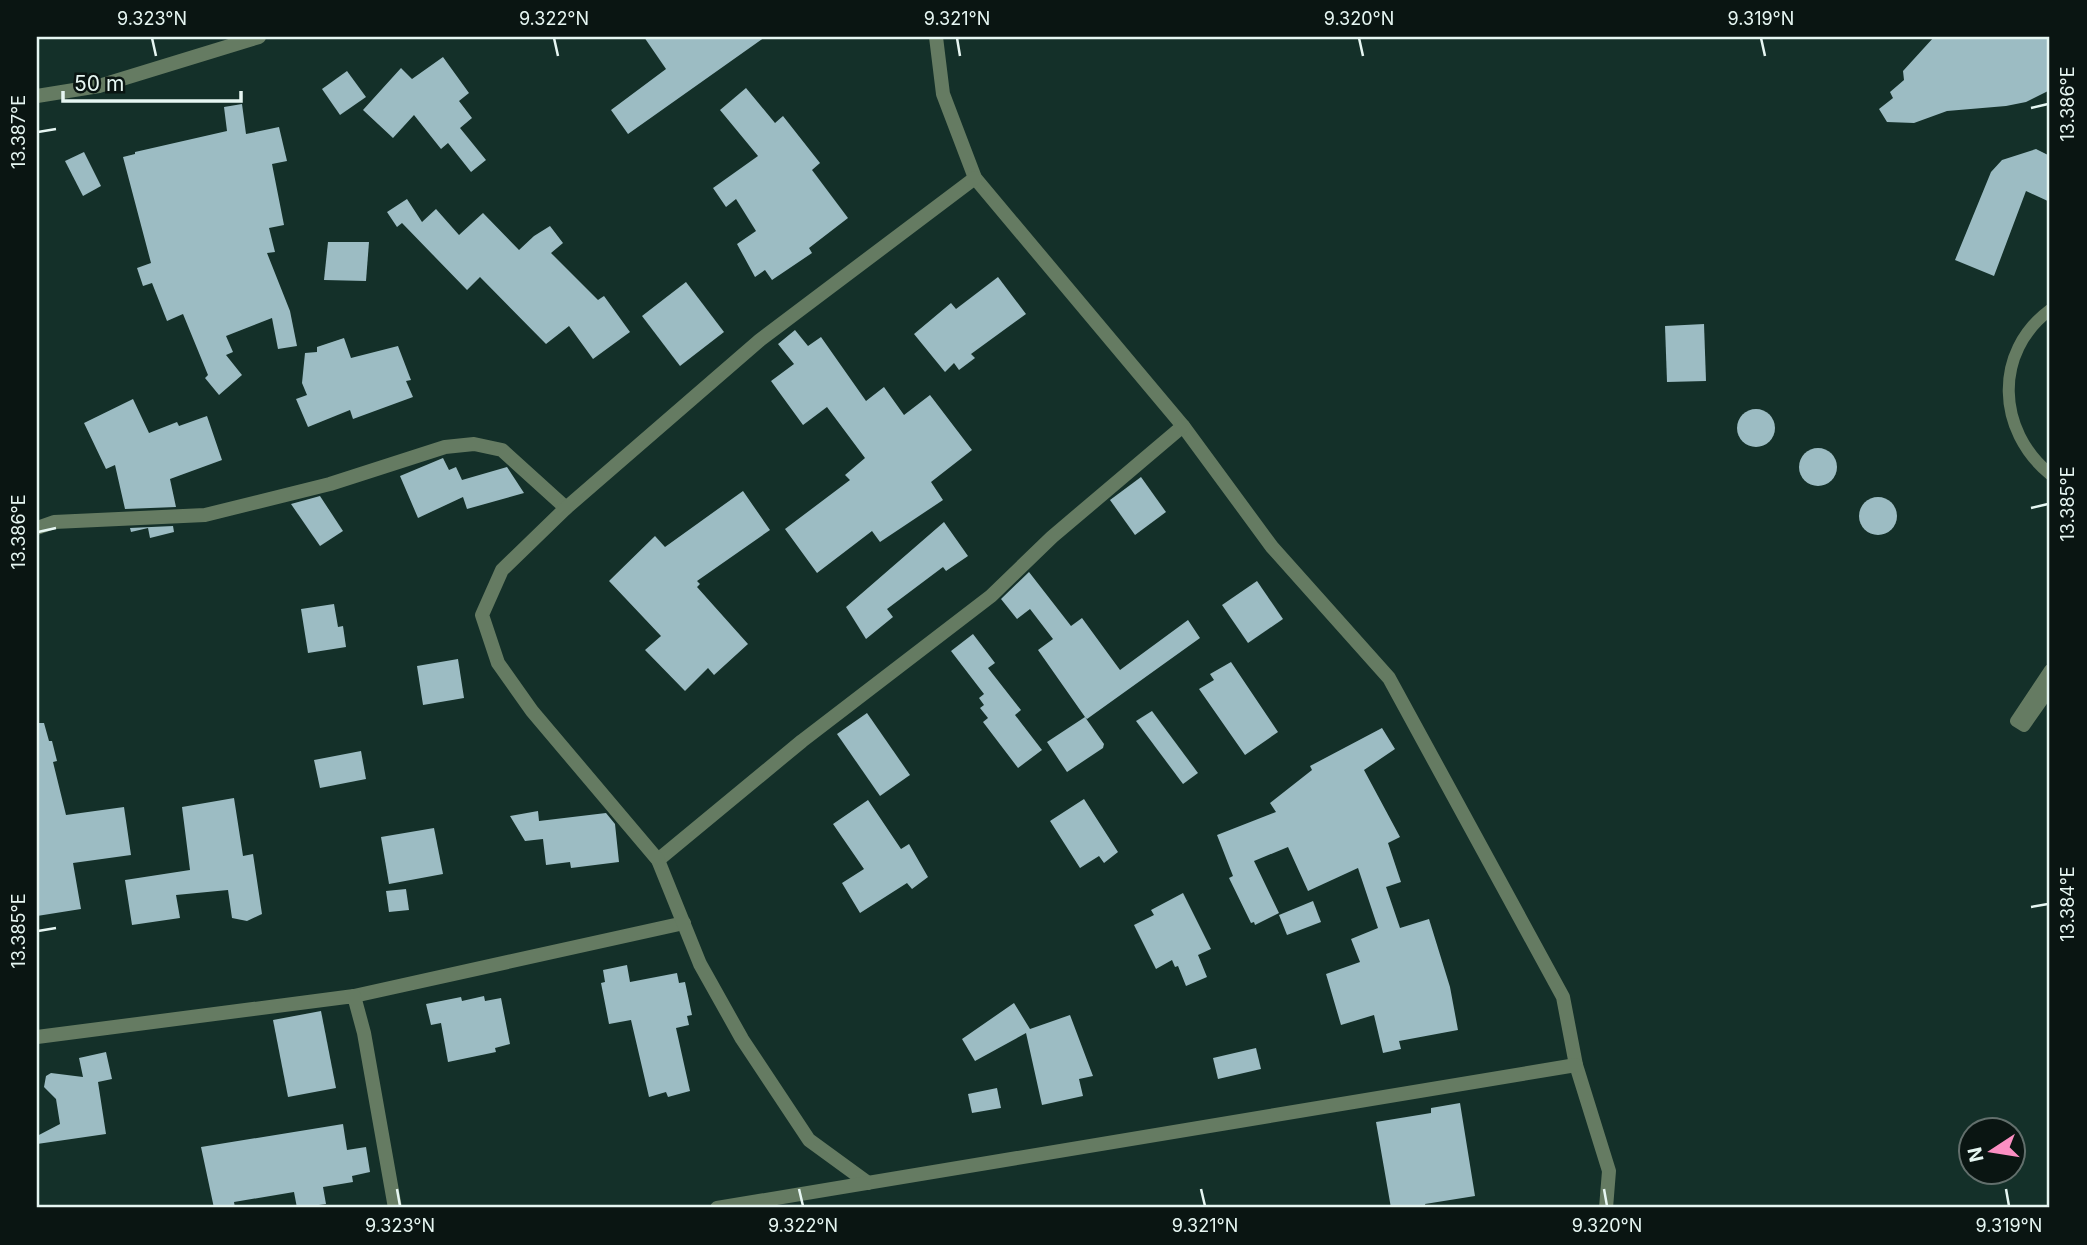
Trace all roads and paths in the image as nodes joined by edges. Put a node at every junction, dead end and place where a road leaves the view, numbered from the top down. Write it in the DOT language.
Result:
graph roads {
  1 [pos="259,37"];
  2 [pos="936,37"];
  3 [pos="37,96"];
  4 [pos="975,178"];
  5 [pos="2050,310"];
  6 [pos="1183,426"];
  7 [pos="2050,474"];
  8 [pos="566,508"];
  9 [pos="37,528"];
  10 [pos="2050,670"];
  11 [pos="2050,689"];
  12 [pos="658,860"];
  13 [pos="684,923"];
  14 [pos="354,996"];
  15 [pos="37,1037"];
  16 [pos="1576,1065"];
  17 [pos="868,1183"];
  18 [pos="395,1208"];
  19 [pos="717,1208"];
  20 [pos="1606,1208"];
  1 -- 3 [label="street"];
  2 -- 4 [label="street"];
  4 -- 6 [label="street"];
  4 -- 8 [label="street"];
  5 -- 7 [label="lane"];
  6 -- 12 [label="street"];
  6 -- 16 [label="street"];
  8 -- 9 [label="street"];
  8 -- 12 [label="street"];
  10 -- 11 [label="lane"];
  12 -- 13 [label="street"];
  13 -- 14 [label="street"];
  13 -- 17 [label="street"];
  14 -- 15 [label="street"];
  14 -- 18 [label="street"];
  16 -- 17 [label="street"];
  16 -- 20 [label="street"];
  17 -- 19 [label="street"];
}
